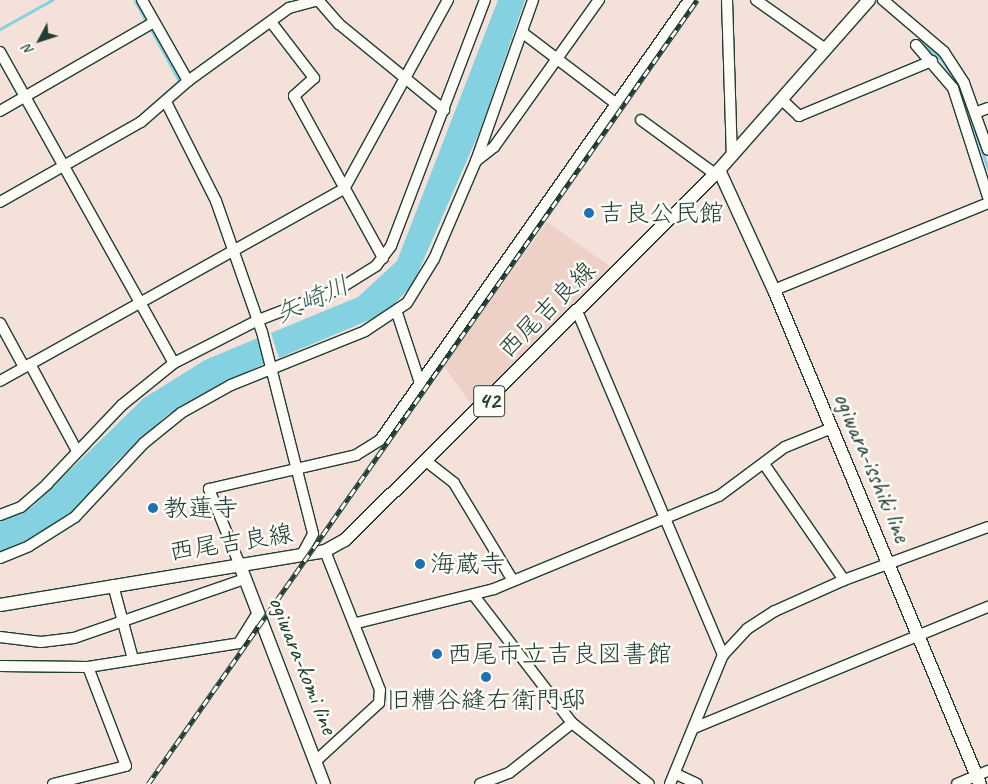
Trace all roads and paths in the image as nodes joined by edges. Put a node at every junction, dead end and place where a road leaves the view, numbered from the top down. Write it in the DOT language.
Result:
graph roads {
  1 [pos="142,0"];
  2 [pos="318,0"];
  3 [pos="448,0"];
  4 [pos="485,0"];
  5 [pos="534,0"];
  6 [pos="599,0"];
  7 [pos="689,0"];
  8 [pos="728,0"];
  9 [pos="756,0"];
  10 [pos="869,0"];
  11 [pos="883,0"];
  12 [pos="288,4"];
  13 [pos="154,22"];
  14 [pos="271,22"];
  15 [pos="523,33"];
  16 [pos="916,46"];
  17 [pos="824,48"];
  18 [pos="0,52"];
  19 [pos="557,56"];
  20 [pos="932,61"];
  21 [pos="403,80"];
  22 [pos="188,81"];
  23 [pos="26,96"];
  24 [pos="781,99"];
  25 [pos="166,102"];
  26 [pos="618,105"];
  27 [pos="988,108"];
  28 [pos="0,110"];
  29 [pos="444,110"];
  30 [pos="975,113"];
  31 [pos="641,120"];
  32 [pos="988,150"];
  33 [pos="732,156"];
  34 [pos="476,161"];
  35 [pos="64,165"];
  36 [pos="717,172"];
  37 [pos="344,189"];
  38 [pos="988,197"];
  39 [pos="0,202"];
  40 [pos="988,203"];
  41 [pos="233,249"];
  42 [pos="383,258"];
  43 [pos="774,290"];
  44 [pos="139,302"];
  45 [pos="577,311"];
  46 [pos="397,313"];
  47 [pos="256,321"];
  48 [pos="0,323"];
  49 [pos="174,363"];
  50 [pos="271,364"];
  51 [pos="27,366"];
  52 [pos="0,381"];
  53 [pos="421,386"];
  54 [pos="832,428"];
  55 [pos="77,451"];
  56 [pos="426,461"];
  57 [pos="764,464"];
  58 [pos="296,467"];
  59 [pos="0,514"];
  60 [pos="664,517"];
  61 [pos="988,527"];
  62 [pos="324,551"];
  63 [pos="302,555"];
  64 [pos="0,558"];
  65 [pos="238,563"];
  66 [pos="888,564"];
  67 [pos="244,579"];
  68 [pos="512,579"];
  69 [pos="844,580"];
  70 [pos="113,585"];
  71 [pos="474,597"];
  72 [pos="0,605"];
  73 [pos="988,607"];
  74 [pos="258,613"];
  75 [pos="124,623"];
  76 [pos="357,623"];
  77 [pos="918,635"];
  78 [pos="0,636"];
  79 [pos="724,654"];
  80 [pos="133,659"];
  81 [pos="0,666"];
  82 [pos="88,667"];
  83 [pos="572,723"];
  84 [pos="694,728"];
  85 [pos="318,759"];
  86 [pos="676,774"];
  87 [pos="981,777"];
  88 [pos="53,784"];
  89 [pos="324,784"];
  90 [pos="480,784"];
  91 [pos="649,784"];
  92 [pos="670,784"];
  93 [pos="697,784"];
  94 [pos="957,784"];
  1 -- 13 [label="street"];
  2 -- 12 [label="street"];
  2 -- 21 [label="street"];
  3 -- 21 [label="street"];
  4 -- 29 [label="street"];
  5 -- 15 [label="street"];
  6 -- 19 [label="street"];
  7 -- 26 [label="street"];
  8 -- 33 [label="street"];
  9 -- 17 [label="street"];
  10 -- 17 [label="main road, 西尾吉良線 / 42"];
  11 -- 30 [label="street"];
  12 -- 14 [label="street"];
  13 -- 22 [label="street"];
  13 -- 23 [label="street"];
  14 -- 22 [label="street"];
  14 -- 37 [label="street"];
  15 -- 19 [label="street"];
  15 -- 34 [label="street"];
  16 -- 20 [label="street"];
  17 -- 24 [label="main road, 西尾吉良線 / 42"];
  18 -- 23 [label="street"];
  19 -- 26 [label="street"];
  19 -- 34 [label="street"];
  20 -- 24 [label="street"];
  20 -- 38 [label="street"];
  21 -- 29 [label="street"];
  21 -- 37 [label="street"];
  22 -- 25 [label="street"];
  23 -- 28 [label="street"];
  23 -- 35 [label="street"];
  24 -- 33 [label="main road, 西尾吉良線 / 42"];
  25 -- 35 [label="street"];
  25 -- 41 [label="street"];
  26 -- 53 [label="street"];
  27 -- 30 [label="street"];
  29 -- 42 [label="street"];
  30 -- 32 [label="street"];
  31 -- 36 [label="street"];
  33 -- 36 [label="main road, 西尾吉良線 / 42"];
  34 -- 46 [label="street"];
  35 -- 39 [label="street"];
  35 -- 44 [label="street"];
  36 -- 43 [label="main road, ogiwara-isshiki line"];
  36 -- 45 [label="main road, 西尾吉良線 / 42"];
  37 -- 41 [label="street"];
  37 -- 42 [label="street"];
  40 -- 43 [label="street"];
  41 -- 44 [label="street"];
  41 -- 47 [label="street"];
  42 -- 47 [label="street"];
  43 -- 54 [label="main road, ogiwara-isshiki line"];
  44 -- 49 [label="street"];
  44 -- 51 [label="street"];
  45 -- 56 [label="main road, 西尾吉良線 / 42"];
  45 -- 60 [label="street"];
  46 -- 50 [label="street"];
  46 -- 53 [label="street"];
  47 -- 49 [label="street"];
  47 -- 50 [label="street"];
  48 -- 51 [label="street"];
  49 -- 55 [label="street"];
  50 -- 58 [label="street"];
  50 -- 64 [label="street"];
  51 -- 52 [label="street"];
  51 -- 55 [label="street"];
  53 -- 58 [label="street"];
  54 -- 57 [label="street"];
  54 -- 66 [label="main road, ogiwara-isshiki line"];
  55 -- 59 [label="street"];
  56 -- 62 [label="main road, 西尾吉良線 / 42"];
  56 -- 68 [label="street"];
  57 -- 60 [label="street"];
  57 -- 69 [label="street"];
  58 -- 63 [label="street"];
  58 -- 65 [label="street"];
  60 -- 68 [label="street"];
  60 -- 79 [label="street"];
  61 -- 66 [label="street"];
  62 -- 63 [label="main road, 西尾吉良線 / 42"];
  62 -- 76 [label="street"];
  63 -- 65 [label="main road, 西尾吉良線 / 42"];
  65 -- 67 [label="main road, ogiwara-komi line"];
  65 -- 70 [label="main road, 西尾吉良線 / 42"];
  66 -- 69 [label="street"];
  66 -- 77 [label="main road, ogiwara-isshiki line"];
  67 -- 74 [label="main road, ogiwara-komi line"];
  67 -- 75 [label="street"];
  68 -- 71 [label="street"];
  69 -- 79 [label="street"];
  70 -- 72 [label="main road, 西尾吉良線 / 42"];
  70 -- 75 [label="street"];
  71 -- 76 [label="street"];
  71 -- 83 [label="street"];
  73 -- 77 [label="street"];
  74 -- 80 [label="street"];
  74 -- 85 [label="main road, ogiwara-komi line"];
  75 -- 78 [label="street"];
  75 -- 80 [label="street"];
  76 -- 85 [label="street"];
  77 -- 84 [label="street"];
  77 -- 87 [label="main road, ogiwara-isshiki line"];
  79 -- 84 [label="street"];
  80 -- 82 [label="street"];
  81 -- 82 [label="street"];
  82 -- 88 [label="street"];
  83 -- 90 [label="street"];
  83 -- 91 [label="street"];
  84 -- 86 [label="street"];
  85 -- 89 [label="main road, ogiwara-komi line"];
  86 -- 92 [label="street"];
  86 -- 93 [label="street"];
  87 -- 94 [label="street"];
}
